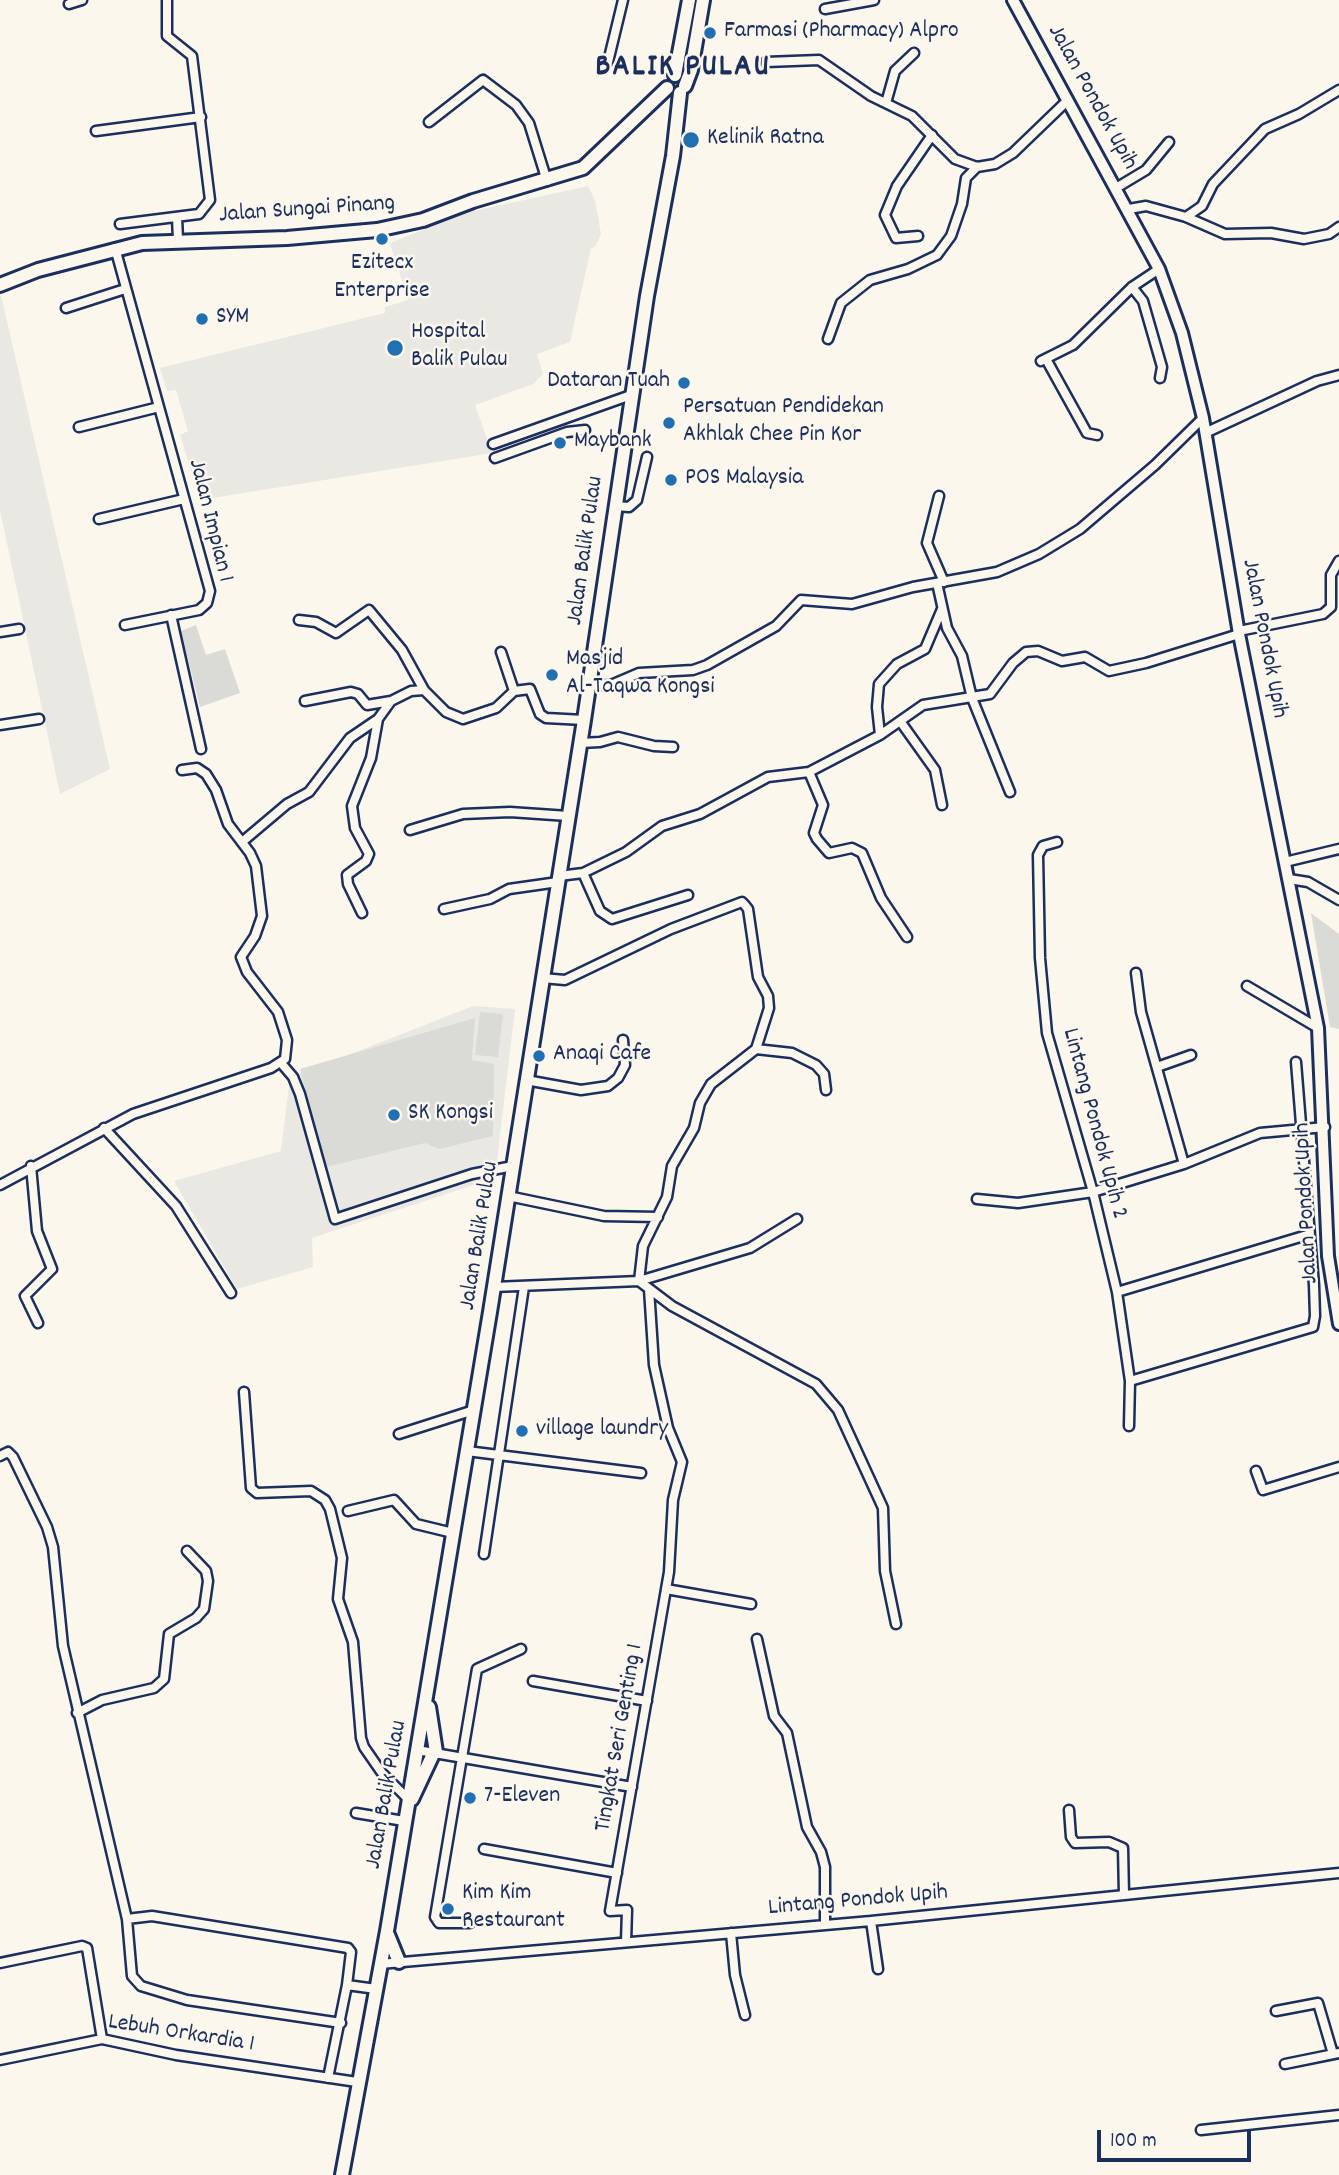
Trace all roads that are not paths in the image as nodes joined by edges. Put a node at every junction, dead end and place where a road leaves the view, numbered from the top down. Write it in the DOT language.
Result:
graph roads {
  1 [pos="82,0"];
  2 [pos="168,0"];
  3 [pos="623,0"];
  4 [pos="689,0"];
  5 [pos="704,0"];
  6 [pos="874,0"];
  7 [pos="1013,0"];
  8 [pos="69,4"];
  9 [pos="825,9"];
  10 [pos="915,53"];
  11 [pos="608,62"];
  12 [pos="766,62"];
  13 [pos="676,75"];
  14 [pos="667,89"];
  15 [pos="682,90"];
  16 [pos="1339,90"];
  17 [pos="1068,100"];
  18 [pos="886,103"];
  19 [pos="201,117"];
  20 [pos="429,122"];
  21 [pos="96,131"];
  22 [pos="932,135"];
  23 [pos="1169,142"];
  24 [pos="977,167"];
  25 [pos="547,181"];
  26 [pos="1116,188"];
  27 [pos="1129,209"];
  28 [pos="177,217"];
  29 [pos="1186,217"];
  30 [pos="120,224"];
  31 [pos="1339,227"];
  32 [pos="918,236"];
  33 [pos="178,240"];
  34 [pos="115,248"];
  35 [pos="1159,269"];
  36 [pos="0,285"];
  37 [pos="1132,287"];
  38 [pos="125,289"];
  39 [pos="66,308"];
  40 [pos="828,338"];
  41 [pos="1339,375"];
  42 [pos="1160,378"];
  43 [pos="631,396"];
  44 [pos="159,407"];
  45 [pos="1203,418"];
  46 [pos="79,427"];
  47 [pos="585,430"];
  48 [pos="1205,433"];
  49 [pos="1097,435"];
  50 [pos="493,444"];
  51 [pos="647,457"];
  52 [pos="495,458"];
  53 [pos="939,496"];
  54 [pos="184,499"];
  55 [pos="614,506"];
  56 [pos="99,519"];
  57 [pos="1339,561"];
  58 [pos="940,582"];
  59 [pos="942,608"];
  60 [pos="171,615"];
  61 [pos="299,620"];
  62 [pos="125,625"];
  63 [pos="19,629"];
  64 [pos="0,632"];
  65 [pos="1239,633"];
  66 [pos="501,652"];
  67 [pos="589,686"];
  68 [pos="425,690"];
  69 [pos="514,691"];
  70 [pos="972,698"];
  71 [pos="305,701"];
  72 [pos="391,701"];
  73 [pos="39,719"];
  74 [pos="378,719"];
  75 [pos="584,720"];
  76 [pos="900,722"];
  77 [pos="0,725"];
  78 [pos="880,735"];
  79 [pos="580,743"];
  80 [pos="674,747"];
  81 [pos="201,749"];
  82 [pos="182,770"];
  83 [pos="809,772"];
  84 [pos="1010,792"];
  85 [pos="942,805"];
  86 [pos="568,816"];
  87 [pos="410,830"];
  88 [pos="242,842"];
  89 [pos="1057,842"];
  90 [pos="1339,849"];
  91 [pos="1285,862"];
  92 [pos="583,873"];
  93 [pos="558,879"];
  94 [pos="1289,879"];
  95 [pos="688,895"];
  96 [pos="1339,900"];
  97 [pos="444,909"];
  98 [pos="362,913"];
  99 [pos="907,937"];
  100 [pos="1136,973"];
  101 [pos="542,978"];
  102 [pos="1247,986"];
  103 [pos="1318,1028"];
  104 [pos="623,1040"];
  105 [pos="756,1049"];
  106 [pos="1191,1055"];
  107 [pos="1296,1062"];
  108 [pos="281,1063"];
  109 [pos="1157,1067"];
  110 [pos="526,1080"];
  111 [pos="826,1090"];
  112 [pos="1301,1127"];
  113 [pos="1325,1127"];
  114 [pos="104,1128"];
  115 [pos="1184,1164"];
  116 [pos="31,1166"];
  117 [pos="513,1166"];
  118 [pos="0,1185"];
  119 [pos="1093,1192"];
  120 [pos="508,1196"];
  121 [pos="978,1199"];
  122 [pos="658,1217"];
  123 [pos="797,1219"];
  124 [pos="1307,1235"];
  125 [pos="639,1281"];
  126 [pos="494,1287"];
  127 [pos="524,1287"];
  128 [pos="649,1289"];
  129 [pos="1117,1292"];
  130 [pos="232,1293"];
  131 [pos="38,1323"];
  132 [pos="1339,1324"];
  133 [pos="1129,1381"];
  134 [pos="244,1392"];
  135 [pos="474,1410"];
  136 [pos="1129,1426"];
  137 [pos="399,1434"];
  138 [pos="467,1451"];
  139 [pos="499,1455"];
  140 [pos="0,1457"];
  141 [pos="1339,1467"];
  142 [pos="1256,1471"];
  143 [pos="641,1474"];
  144 [pos="348,1511"];
  145 [pos="453,1533"];
  146 [pos="187,1551"];
  147 [pos="484,1554"];
  148 [pos="666,1589"];
  149 [pos="751,1604"];
  150 [pos="896,1624"];
  151 [pos="757,1639"];
  152 [pos="521,1649"];
  153 [pos="533,1681"];
  154 [pos="428,1685"];
  155 [pos="647,1700"];
  156 [pos="77,1713"];
  157 [pos="417,1749"];
  158 [pos="435,1752"];
  159 [pos="463,1757"];
  160 [pos="632,1787"];
  161 [pos="406,1810"];
  162 [pos="1069,1810"];
  163 [pos="356,1813"];
  164 [pos="484,1849"];
  165 [pos="617,1873"];
  166 [pos="1339,1873"];
  167 [pos="1124,1895"];
  168 [pos="127,1919"];
  169 [pos="871,1921"];
  170 [pos="470,1923"];
  171 [pos="825,1925"];
  172 [pos="387,1931"];
  173 [pos="731,1933"];
  174 [pos="626,1942"];
  175 [pos="399,1962"];
  176 [pos="0,1963"];
  177 [pos="380,1964"];
  178 [pos="878,1969"];
  179 [pos="347,1985"];
  180 [pos="376,1989"];
  181 [pos="1276,2011"];
  182 [pos="745,2015"];
  183 [pos="341,2023"];
  184 [pos="102,2039"];
  185 [pos="1336,2054"];
  186 [pos="0,2060"];
  187 [pos="1285,2064"];
  188 [pos="328,2078"];
  189 [pos="358,2082"];
  190 [pos="1339,2115"];
  191 [pos="1201,2130"];
  192 [pos="342,2175"];
  1 -- 8 [label="street"];
  2 -- 19 [label="street"];
  3 -- 11 [label="street"];
  4 -- 13 [label="main road"];
  5 -- 15 [label="main road, Jalan Balik Pulau"];
  6 -- 9 [label="street"];
  7 -- 17 [label="main road, Jalan Pondok Upih"];
  10 -- 18 [label="street"];
  12 -- 18 [label="street"];
  13 -- 14 [label="main road"];
  13 -- 15 [label="main road"];
  14 -- 15 [label="main road"];
  14 -- 25 [label="main road, Jalan Sungai Pinang"];
  15 -- 43 [label="main road, Jalan Balik Pulau"];
  16 -- 29 [label="street"];
  17 -- 24 [label="street"];
  17 -- 26 [label="main road, Jalan Pondok Upih"];
  18 -- 22 [label="street"];
  19 -- 21 [label="street"];
  19 -- 28 [label="street"];
  20 -- 25 [label="street"];
  22 -- 24 [label="street"];
  22 -- 32 [label="street"];
  23 -- 26 [label="street"];
  24 -- 40 [label="street"];
  25 -- 33 [label="main road, Jalan Sungai Pinang"];
  26 -- 27 [label="main road, Jalan Pondok Upih"];
  27 -- 29 [label="street"];
  27 -- 35 [label="main road, Jalan Pondok Upih"];
  28 -- 30 [label="street"];
  28 -- 33 [label="street"];
  29 -- 31 [label="street"];
  33 -- 34 [label="main road, Jalan Sungai Pinang"];
  34 -- 36 [label="main road, Jalan Sungai Pinang"];
  34 -- 38 [label="street, Jalan Impian 1"];
  35 -- 37 [label="street"];
  35 -- 45 [label="main road, Jalan Pondok Upih"];
  37 -- 42 [label="street"];
  37 -- 49 [label="street"];
  38 -- 39 [label="street"];
  38 -- 44 [label="street, Jalan Impian 1"];
  41 -- 48 [label="street"];
  43 -- 50 [label="street"];
  43 -- 55 [label="main road, Jalan Balik Pulau"];
  44 -- 46 [label="street"];
  44 -- 54 [label="street, Jalan Impian 1"];
  45 -- 48 [label="main road, Jalan Pondok Upih"];
  45 -- 58 [label="street"];
  47 -- 52 [label="street"];
  48 -- 65 [label="main road, Jalan Pondok Upih"];
  51 -- 55 [label="street"];
  53 -- 58 [label="street"];
  54 -- 56 [label="street"];
  54 -- 60 [label="street, Jalan Impian 1"];
  55 -- 67 [label="main road, Jalan Balik Pulau"];
  57 -- 65 [label="street"];
  58 -- 59 [label="street"];
  58 -- 67 [label="street"];
  59 -- 70 [label="street"];
  59 -- 78 [label="street"];
  60 -- 62 [label="street, Jalan Impian 1"];
  60 -- 81 [label="street"];
  61 -- 68 [label="street"];
  63 -- 64 [label="street"];
  65 -- 70 [label="street"];
  65 -- 91 [label="main road, Jalan Pondok Upih"];
  66 -- 69 [label="street"];
  67 -- 75 [label="main road, Jalan Balik Pulau"];
  68 -- 69 [label="street"];
  68 -- 72 [label="street"];
  69 -- 75 [label="street"];
  70 -- 76 [label="street"];
  70 -- 84 [label="street"];
  71 -- 72 [label="street"];
  72 -- 74 [label="street"];
  73 -- 77 [label="street"];
  74 -- 88 [label="street"];
  74 -- 98 [label="street"];
  75 -- 79 [label="main road, Jalan Balik Pulau"];
  76 -- 78 [label="street"];
  76 -- 85 [label="street"];
  78 -- 83 [label="street"];
  79 -- 80 [label="street"];
  79 -- 86 [label="main road, Jalan Balik Pulau"];
  82 -- 88 [label="street"];
  83 -- 92 [label="street"];
  83 -- 99 [label="street"];
  86 -- 87 [label="street"];
  86 -- 93 [label="main road, Jalan Balik Pulau"];
  88 -- 108 [label="street"];
  89 -- 119 [label="street, Lintang Pondok Upih 2"];
  90 -- 91 [label="street"];
  91 -- 94 [label="main road, Jalan Pondok Upih"];
  92 -- 93 [label="street"];
  92 -- 95 [label="street"];
  93 -- 97 [label="street"];
  93 -- 101 [label="main road, Jalan Balik Pulau"];
  94 -- 96 [label="street"];
  94 -- 103 [label="main road, Jalan Pondok Upih"];
  100 -- 109 [label="street"];
  101 -- 105 [label="street"];
  101 -- 110 [label="main road, Jalan Balik Pulau"];
  102 -- 103 [label="street"];
  103 -- 113 [label="main road, Jalan Pondok Upih"];
  104 -- 110 [label="street"];
  105 -- 111 [label="street"];
  105 -- 122 [label="street"];
  106 -- 109 [label="street"];
  107 -- 112 [label="street"];
  108 -- 114 [label="street"];
  108 -- 117 [label="street"];
  109 -- 115 [label="street"];
  110 -- 117 [label="main road, Jalan Balik Pulau"];
  112 -- 113 [label="street"];
  112 -- 115 [label="street"];
  112 -- 124 [label="street"];
  113 -- 132 [label="main road, Jalan Pondok Upih"];
  114 -- 116 [label="street"];
  114 -- 130 [label="street"];
  115 -- 119 [label="street"];
  116 -- 118 [label="street"];
  116 -- 131 [label="street"];
  117 -- 120 [label="main road, Jalan Balik Pulau"];
  119 -- 121 [label="street"];
  119 -- 129 [label="street, Lintang Pondok Upih 2"];
  120 -- 122 [label="street"];
  120 -- 126 [label="main road, Jalan Balik Pulau"];
  122 -- 125 [label="street"];
  123 -- 125 [label="street"];
  124 -- 129 [label="street"];
  124 -- 133 [label="street"];
  125 -- 127 [label="street"];
  125 -- 128 [label="street"];
  126 -- 127 [label="street"];
  126 -- 135 [label="main road, Jalan Balik Pulau"];
  127 -- 139 [label="street"];
  128 -- 148 [label="street, Tingkat Seri Genting 1"];
  128 -- 150 [label="street"];
  129 -- 133 [label="street, Lintang Pondok Upih 2"];
  133 -- 136 [label="street, Lintang Pondok Upih 2"];
  134 -- 161 [label="street"];
  135 -- 137 [label="street"];
  135 -- 138 [label="main road, Jalan Balik Pulau"];
  138 -- 139 [label="street"];
  138 -- 145 [label="main road, Jalan Balik Pulau"];
  139 -- 143 [label="street"];
  139 -- 147 [label="street"];
  140 -- 156 [label="street"];
  141 -- 142 [label="street"];
  144 -- 145 [label="street"];
  145 -- 154 [label="main road, Jalan Balik Pulau"];
  146 -- 156 [label="street"];
  148 -- 149 [label="street"];
  148 -- 155 [label="street, Tingkat Seri Genting 1"];
  151 -- 171 [label="street"];
  152 -- 159 [label="street"];
  153 -- 155 [label="street"];
  154 -- 157 [label="main road, Jalan Balik Pulau"];
  154 -- 158 [label="main road"];
  155 -- 160 [label="street, Tingkat Seri Genting 1"];
  156 -- 168 [label="street"];
  157 -- 158 [label="street"];
  157 -- 161 [label="main road, Jalan Balik Pulau"];
  158 -- 159 [label="street"];
  158 -- 161 [label="main road"];
  159 -- 160 [label="street"];
  159 -- 170 [label="street"];
  160 -- 165 [label="street, Tingkat Seri Genting 1"];
  161 -- 163 [label="street"];
  161 -- 172 [label="main road, Jalan Balik Pulau"];
  162 -- 167 [label="street"];
  164 -- 165 [label="street"];
  165 -- 174 [label="street, Tingkat Seri Genting 1"];
  166 -- 167 [label="street, Lintang Pondok Upih"];
  167 -- 169 [label="street, Lintang Pondok Upih"];
  168 -- 179 [label="street"];
  168 -- 183 [label="street"];
  169 -- 171 [label="street, Lintang Pondok Upih"];
  169 -- 178 [label="street"];
  171 -- 173 [label="street, Lintang Pondok Upih"];
  172 -- 175 [label="main road"];
  172 -- 177 [label="main road, Jalan Balik Pulau"];
  173 -- 174 [label="street, Lintang Pondok Upih"];
  173 -- 182 [label="street"];
  174 -- 175 [label="street, Lintang Pondok Upih"];
  175 -- 177 [label="street, Lintang Pondok Upih"];
  176 -- 184 [label="street"];
  177 -- 180 [label="main road, Jalan Balik Pulau"];
  179 -- 180 [label="street"];
  179 -- 183 [label="street"];
  180 -- 189 [label="main road, Jalan Balik Pulau"];
  181 -- 185 [label="street"];
  183 -- 188 [label="street"];
  184 -- 186 [label="street, Lebuh Orkardia 1"];
  184 -- 188 [label="street, Lebuh Orkardia 1"];
  185 -- 187 [label="street"];
  188 -- 189 [label="street, Lebuh Orkardia 1"];
  189 -- 192 [label="main road, Jalan Balik Pulau"];
  190 -- 191 [label="street"];
}
